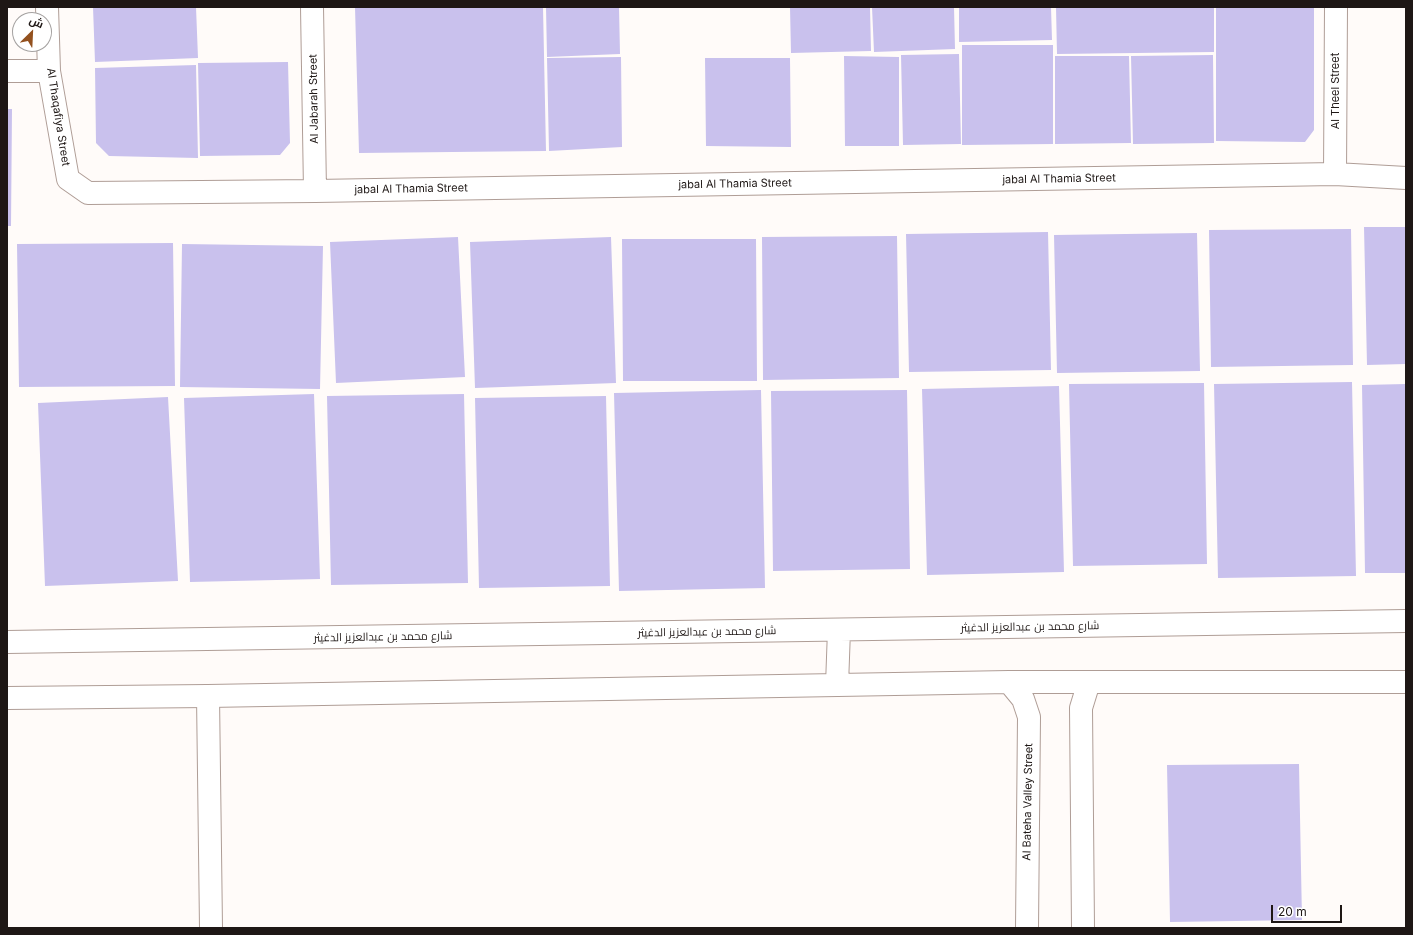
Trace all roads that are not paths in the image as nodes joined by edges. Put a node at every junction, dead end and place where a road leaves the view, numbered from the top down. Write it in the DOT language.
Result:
graph roads {
  1 [pos="47,7"];
  2 [pos="312,7"];
  3 [pos="1336,7"];
  4 [pos="7,71"];
  5 [pos="50,71"];
  6 [pos="1335,174"];
  7 [pos="1406,178"];
  8 [pos="68,179"];
  9 [pos="315,191"];
  10 [pos="1406,621"];
  11 [pos="839,630"];
  12 [pos="7,642"];
  13 [pos="1009,682"];
  14 [pos="1089,682"];
  15 [pos="1406,682"];
  16 [pos="837,685"];
  17 [pos="208,696"];
  18 [pos="7,698"];
  19 [pos="211,928"];
  20 [pos="1027,928"];
  21 [pos="1083,928"];
  1 -- 5 [label="street, Al Thaqafiya Street"];
  2 -- 9 [label="street, Al Jabarah Street"];
  3 -- 6 [label="street, Al Theel Street"];
  4 -- 5 [label="street"];
  5 -- 8 [label="street, Al Thaqafiya Street"];
  6 -- 7 [label="street, jabal Al Thamia Street"];
  6 -- 9 [label="street, jabal Al Thamia Street"];
  8 -- 9 [label="street, jabal Al Thamia Street"];
  10 -- 11 [label="street, شارع محمد بن عبدالعزيز الدغيثر"];
  11 -- 12 [label="street, شارع محمد بن عبدالعزيز الدغيثر"];
  11 -- 16 [label="street"];
  13 -- 14 [label="street"];
  13 -- 16 [label="street"];
  13 -- 20 [label="street, Al Bateha Valley Street"];
  14 -- 15 [label="street"];
  14 -- 21 [label="street"];
  16 -- 17 [label="street"];
  17 -- 18 [label="street"];
  17 -- 19 [label="street"];
}
